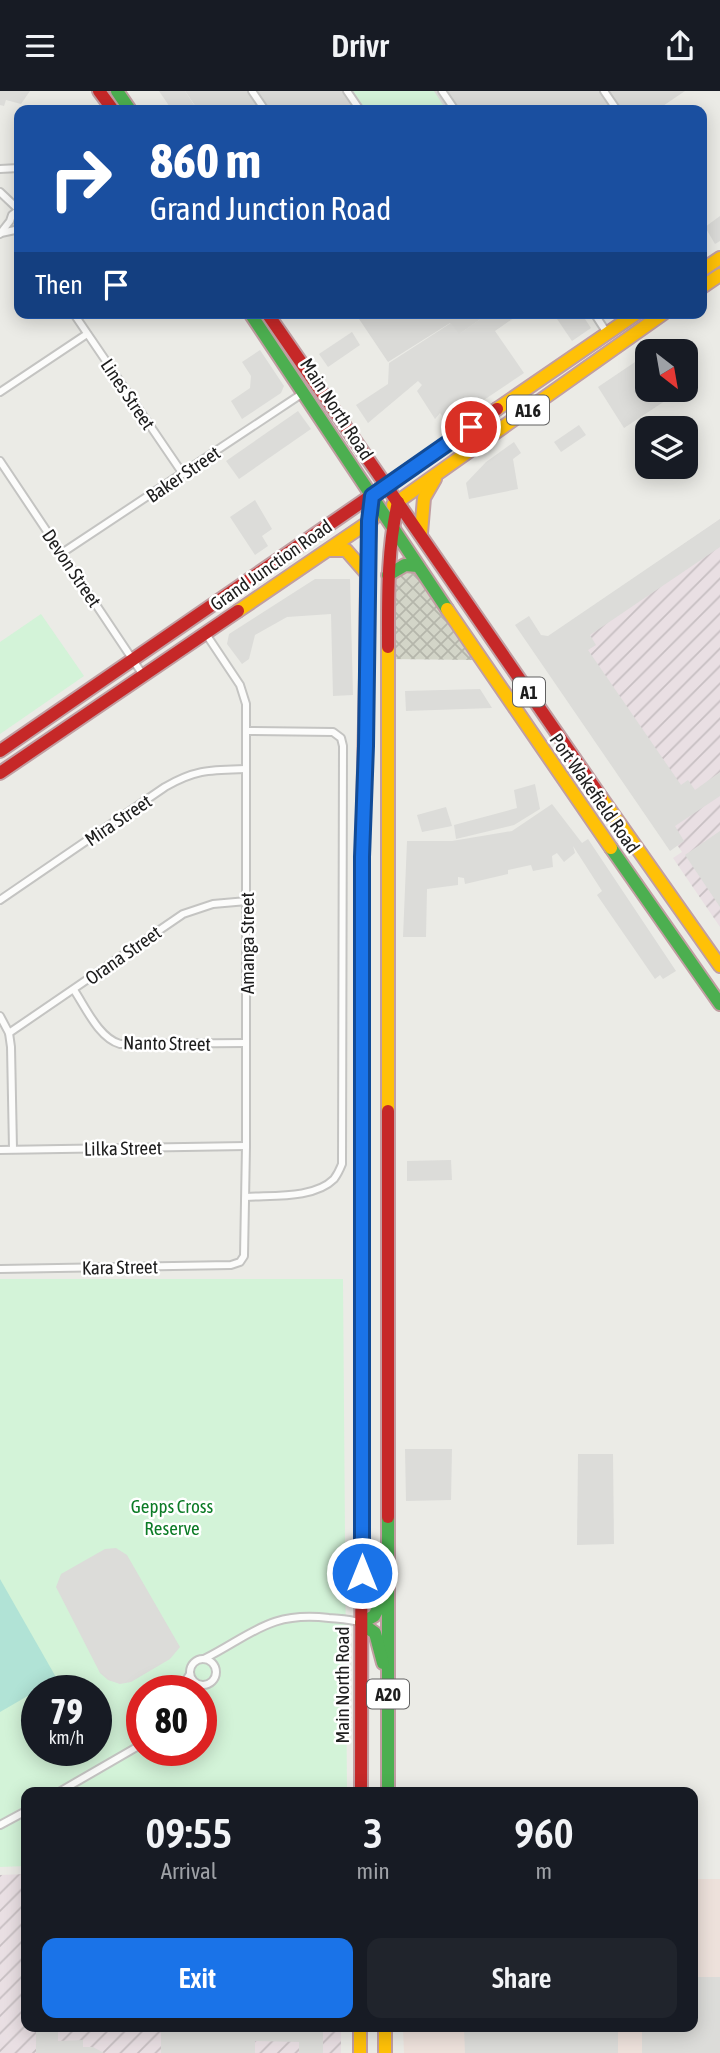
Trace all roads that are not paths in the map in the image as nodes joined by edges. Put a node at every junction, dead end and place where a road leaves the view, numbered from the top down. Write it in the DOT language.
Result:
graph roads {
  1 [pos="0,192"];
  2 [pos="8,202"];
  3 [pos="14,207"];
  4 [pos="14,215"];
  5 [pos="11,218"];
  6 [pos="14,224"];
  7 [pos="0,234"];
  8 [pos="77,319"];
  9 [pos="254,319"];
  10 [pos="271,319"];
  11 [pos="598,319"];
  12 [pos="628,319"];
  13 [pos="656,319"];
  14 [pos="607,333"];
  15 [pos="87,334"];
  16 [pos="617,347"];
  17 [pos="0,392"];
  18 [pos="303,393"];
  19 [pos="1,466"];
  20 [pos="183,474"];
  21 [pos="439,474"];
  22 [pos="386,486"];
  23 [pos="372,496"];
  24 [pos="398,502"];
  25 [pos="382,512"];
  26 [pos="369,521"];
  27 [pos="392,527"];
  28 [pos="421,533"];
  29 [pos="327,550"];
  30 [pos="62,553"];
  31 [pos="418,566"];
  32 [pos="367,574"];
  33 [pos="388,575"];
  34 [pos="205,610"];
  35 [pos="182,625"];
  36 [pos="206,634"];
  37 [pos="132,659"];
  38 [pos="143,676"];
  39 [pos="531,695"];
  40 [pos="512,707"];
  41 [pos="247,731"];
  42 [pos="366,746"];
  43 [pos="388,746"];
  44 [pos="0,751"];
  45 [pos="246,769"];
  46 [pos="0,773"];
  47 [pos="0,900"];
  48 [pos="247,901"];
  49 [pos="711,953"];
  50 [pos="692,966"];
  51 [pos="720,966"];
  52 [pos="74,990"];
  53 [pos="720,1005"];
  54 [pos="0,1016"];
  55 [pos="9,1033"];
  56 [pos="246,1043"];
  57 [pos="246,1146"];
  58 [pos="13,1149"];
  59 [pos="0,1150"];
  60 [pos="246,1198"];
  61 [pos="240,1262"];
  62 [pos="0,1269"];
  63 [pos="388,1591"];
  64 [pos="361,1623"];
  65 [pos="224,1649"];
  66 [pos="204,1659"];
  67 [pos="215,1668"];
  68 [pos="387,1671"];
  69 [pos="190,1674"];
  70 [pos="215,1675"];
  71 [pos="126,1753"];
  72 [pos="69,1787"];
  73 [pos="361,1787"];
  74 [pos="388,1787"];
  75 [pos="21,1814"];
  76 [pos="0,1825"];
  77 [pos="360,2032"];
  78 [pos="385,2032"];
  79 [pos="360,2053"];
  80 [pos="385,2053"];
  1 -- 2 [label="street"];
  2 -- 3 [label="street"];
  2 -- 5 [label="street"];
  4 -- 5 [label="street"];
  5 -- 6 [label="street"];
  5 -- 7 [label="street"];
  8 -- 15 [label="street, Lines Street"];
  9 -- 18 [label="highway, Main North Road / A1"];
  10 -- 22 [label="highway, Main North Road / A1"];
  11 -- 14 [label="street"];
  12 -- 14 [label="highway, Grand Junction Road / A16"];
  13 -- 16 [label="highway, Grand Junction Road / A16"];
  14 -- 16 [label="highway"];
  14 -- 22 [label="highway, Grand Junction Road / A16"];
  15 -- 17 [label="street"];
  15 -- 20 [label="street, Lines Street"];
  16 -- 21 [label="highway, Grand Junction Road / A16"];
  18 -- 20 [label="street, Baker Street"];
  18 -- 23 [label="highway, Main North Road / A1"];
  19 -- 30 [label="street, Devon Street"];
  20 -- 30 [label="street, Baker Street"];
  21 -- 24 [label="highway, Grand Junction Road / A16"];
  21 -- 28 [label="highway"];
  22 -- 23 [label="highway, Grand Junction Road / A16"];
  22 -- 24 [label="highway, Port Wakefield Road / A1"];
  23 -- 25 [label="highway, Port Wakefield Road / A1"];
  23 -- 26 [label="highway, Main North Road / A20"];
  23 -- 34 [label="highway, Grand Junction Road / A16"];
  24 -- 25 [label="highway, Grand Junction Road / A16"];
  24 -- 27 [label="highway, A20"];
  24 -- 28 [label="highway, Port Wakefield Road / A1"];
  25 -- 26 [label="highway, Grand Junction Road / A16"];
  25 -- 27 [label="highway, Port Wakefield Road / A1"];
  26 -- 29 [label="highway, Grand Junction Road / A16"];
  26 -- 32 [label="highway, Main North Road / A20"];
  27 -- 31 [label="highway, Port Wakefield Road / A1"];
  27 -- 33 [label="highway, A20"];
  28 -- 39 [label="highway, Port Wakefield Road / A1"];
  29 -- 32 [label="highway"];
  29 -- 36 [label="highway, Grand Junction Road / A16"];
  30 -- 37 [label="street, Devon Street"];
  31 -- 33 [label="highway"];
  31 -- 40 [label="highway, Port Wakefield Road / A1"];
  32 -- 42 [label="highway, Main North Road / A20"];
  33 -- 43 [label="highway, A20"];
  34 -- 35 [label="highway, Grand Junction Road / A16"];
  34 -- 36 [label="highway"];
  35 -- 36 [label="highway"];
  35 -- 37 [label="highway, Grand Junction Road / A16"];
  36 -- 38 [label="highway, Grand Junction Road / A16"];
  36 -- 41 [label="street, Amanga Street"];
  37 -- 38 [label="street, Devon Street"];
  37 -- 44 [label="highway, Grand Junction Road / A16"];
  38 -- 46 [label="highway, Grand Junction Road / A16"];
  39 -- 40 [label="highway"];
  39 -- 49 [label="highway, Port Wakefield Road / A1"];
  40 -- 50 [label="highway, Port Wakefield Road / A1"];
  41 -- 45 [label="street, Amanga Street"];
  41 -- 60 [label="street"];
  42 -- 43 [label="highway"];
  42 -- 64 [label="highway, Main North Road / A20"];
  43 -- 63 [label="highway, A20"];
  45 -- 47 [label="street, Mira Street"];
  45 -- 48 [label="street, Amanga Street"];
  48 -- 52 [label="street, Orana Street"];
  48 -- 56 [label="street, Amanga Street"];
  49 -- 50 [label="highway"];
  49 -- 51 [label="highway, Port Wakefield Road / A1"];
  50 -- 53 [label="highway, Port Wakefield Road / A1"];
  52 -- 55 [label="street, Orana Street"];
  52 -- 56 [label="street, Nanto Street"];
  54 -- 55 [label="street"];
  55 -- 58 [label="street"];
  56 -- 57 [label="street, Amanga Street"];
  57 -- 58 [label="street, Lilka Street"];
  57 -- 60 [label="street, Amanga Street"];
  58 -- 59 [label="street, Lilka Street"];
  60 -- 61 [label="street, Amanga Street"];
  61 -- 62 [label="street, Kara Street"];
  63 -- 64 [label="highway"];
  63 -- 68 [label="highway, A20"];
  64 -- 65 [label="street"];
  64 -- 68 [label="highway"];
  64 -- 73 [label="highway, Main North Road / A20"];
  65 -- 66 [label="street"];
  65 -- 67 [label="street"];
  66 -- 67 [label="street"];
  66 -- 69 [label="street"];
  67 -- 70 [label="street"];
  68 -- 74 [label="highway, A20"];
  71 -- 72 [label="street"];
  75 -- 76 [label="street"];
  77 -- 79 [label="highway"];
  78 -- 80 [label="highway"];
}
